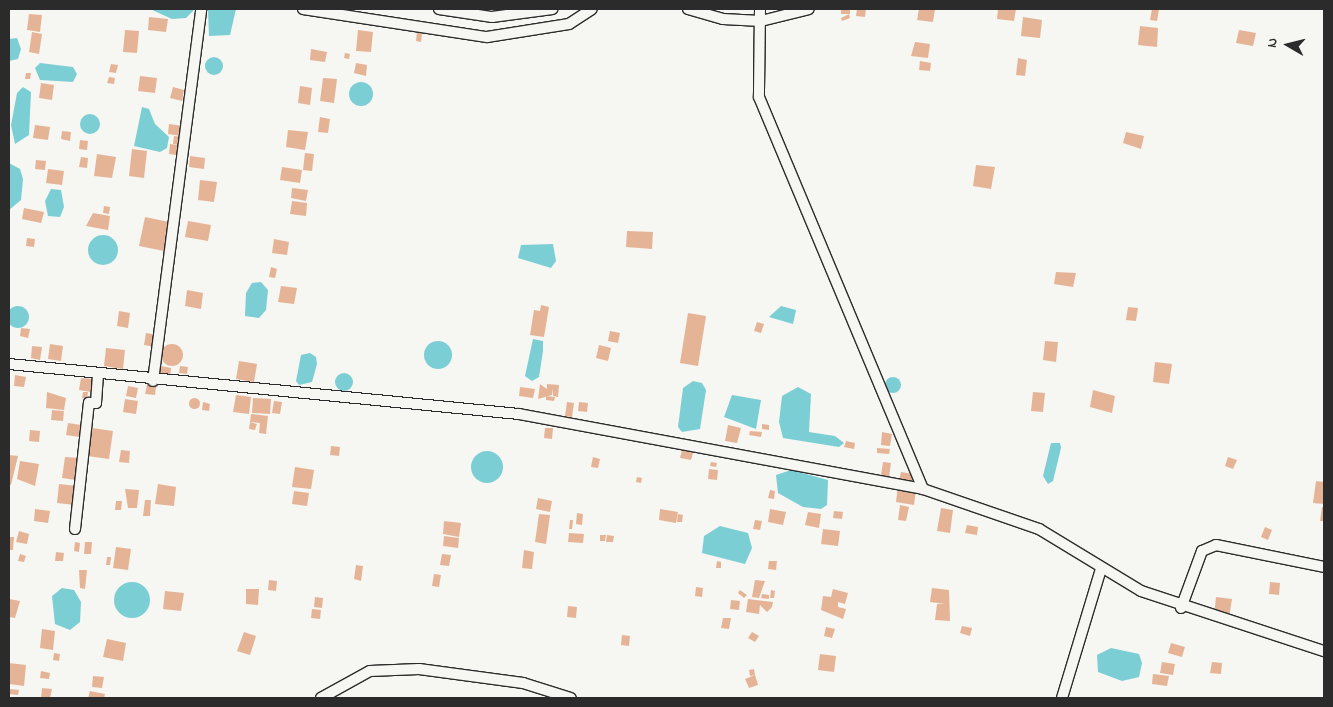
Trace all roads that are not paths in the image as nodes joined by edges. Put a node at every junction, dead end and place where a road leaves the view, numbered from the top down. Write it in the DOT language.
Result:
graph roads {
  1 [pos="201,9"];
  2 [pos="303,9"];
  3 [pos="439,9"];
  4 [pos="552,9"];
  5 [pos="592,9"];
  6 [pos="688,9"];
  7 [pos="760,9"];
  8 [pos="809,9"];
  9 [pos="762,21"];
  10 [pos="9,364"];
  11 [pos="98,374"];
  12 [pos="153,382"];
  13 [pos="923,489"];
  14 [pos="75,529"];
  15 [pos="1324,567"];
  16 [pos="1101,568"];
  17 [pos="1181,608"];
  18 [pos="1324,652"];
  19 [pos="321,698"];
  20 [pos="571,698"];
  21 [pos="1062,698"];
  1 -- 12 [label="street"];
  2 -- 5 [label="street"];
  3 -- 4 [label="street"];
  6 -- 9 [label="street"];
  7 -- 9 [label="street"];
  8 -- 9 [label="street"];
  9 -- 13 [label="street"];
  10 -- 11 [label="street"];
  11 -- 12 [label="street"];
  11 -- 14 [label="street"];
  12 -- 13 [label="street"];
  13 -- 16 [label="street"];
  15 -- 17 [label="street"];
  16 -- 17 [label="street"];
  16 -- 21 [label="street"];
  17 -- 18 [label="street"];
  19 -- 20 [label="street"];
}
